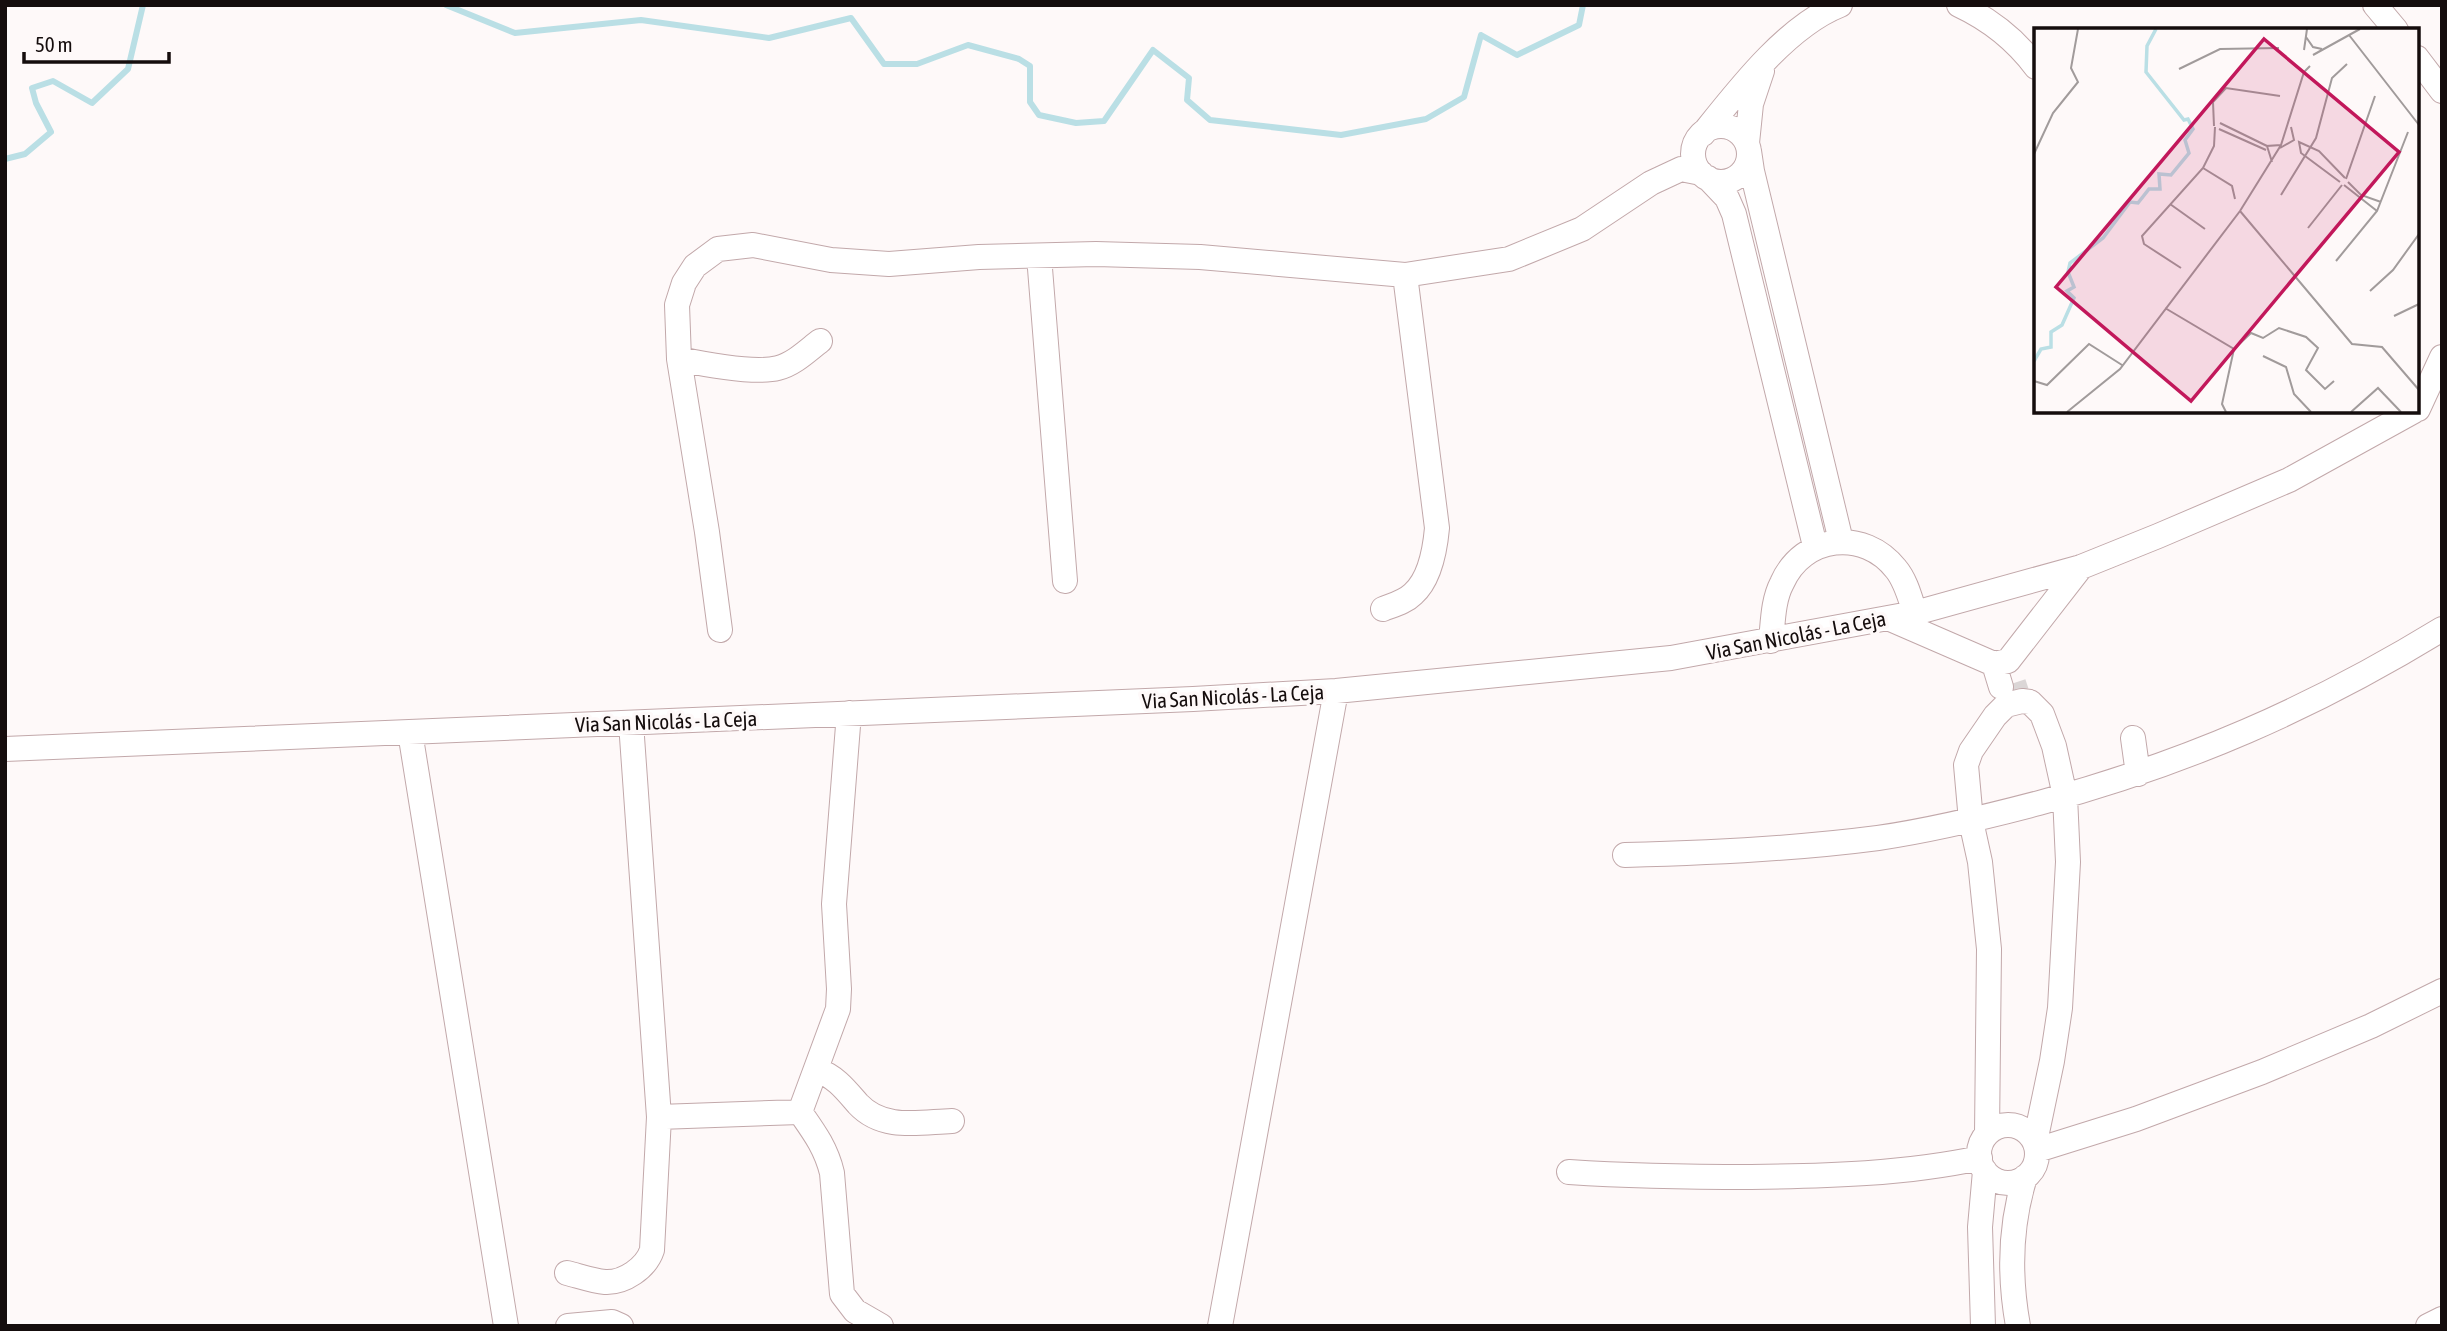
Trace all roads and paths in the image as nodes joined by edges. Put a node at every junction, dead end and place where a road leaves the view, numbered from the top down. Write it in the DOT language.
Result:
graph roads {
  1 [pos="1840,5"];
  2 [pos="1959,5"];
  3 [pos="2375,5"];
  4 [pos="2394,28"];
  5 [pos="1770,59"];
  6 [pos="2419,61"];
  7 [pos="2034,65"];
  8 [pos="2442,91"];
  9 [pos="1700,137"];
  10 [pos="1748,147"];
  11 [pos="1705,176"];
  12 [pos="1651,183"];
  13 [pos="1038,256"];
  14 [pos="1405,275"];
  15 [pos="820,341"];
  16 [pos="2442,357"];
  17 [pos="679,359"];
  18 [pos="2442,394"];
  19 [pos="2419,406"];
  20 [pos="2419,409"];
  21 [pos="2412,413"];
  22 [pos="1841,541"];
  23 [pos="1815,546"];
  24 [pos="2081,567"];
  25 [pos="1065,581"];
  26 [pos="1383,609"];
  27 [pos="1914,613"];
  28 [pos="1888,618"];
  29 [pos="2442,629"];
  30 [pos="720,630"];
  31 [pos="1771,640"];
  32 [pos="2008,686"];
  33 [pos="1336,691"];
  34 [pos="849,713"];
  35 [pos="631,723"];
  36 [pos="410,732"];
  37 [pos="2133,738"];
  38 [pos="5,749"];
  39 [pos="2138,774"];
  40 [pos="2065,796"];
  41 [pos="1971,821"];
  42 [pos="1625,855"];
  43 [pos="2442,991"];
  44 [pos="817,1070"];
  45 [pos="800,1112"];
  46 [pos="659,1118"];
  47 [pos="953,1121"];
  48 [pos="1987,1134"];
  49 [pos="2036,1146"];
  50 [pos="1983,1165"];
  51 [pos="1569,1172"];
  52 [pos="2025,1177"];
  53 [pos="567,1273"];
  54 [pos="2442,1319"];
  55 [pos="506,1326"];
  56 [pos="568,1326"];
  57 [pos="621,1326"];
  58 [pos="881,1326"];
  59 [pos="1220,1326"];
  60 [pos="1983,1326"];
  61 [pos="2018,1326"];
  62 [pos="2428,1326"];
  1 -- 5 [label="street"];
  2 -- 7 [label="street"];
  3 -- 4 [label="street"];
  5 -- 9 [label="street"];
  5 -- 10 [label="street"];
  6 -- 8 [label="street"];
  9 -- 10 [label="street"];
  9 -- 11 [label="street"];
  9 -- 12 [label="street"];
  10 -- 11 [label="street"];
  10 -- 22 [label="street"];
  11 -- 12 [label="street"];
  11 -- 23 [label="street"];
  12 -- 14 [label="street"];
  13 -- 14 [label="street"];
  13 -- 17 [label="street"];
  13 -- 25 [label="street"];
  14 -- 26 [label="street"];
  15 -- 17 [label="street"];
  16 -- 19 [label="street"];
  17 -- 30 [label="street"];
  18 -- 20 [label="street, Via San Nicolás - La Ceja"];
  21 -- 24 [label="street, Via San Nicolás - La Ceja"];
  22 -- 23 [label="street"];
  22 -- 27 [label="street"];
  23 -- 31 [label="street"];
  24 -- 27 [label="street, Via San Nicolás - La Ceja"];
  24 -- 32 [label="street"];
  27 -- 28 [label="street, Via San Nicolás - La Ceja"];
  28 -- 31 [label="street, Via San Nicolás - La Ceja"];
  28 -- 32 [label="street"];
  29 -- 39 [label="street"];
  31 -- 33 [label="street, Via San Nicolás - La Ceja"];
  32 -- 40 [label="street"];
  32 -- 41 [label="street"];
  33 -- 34 [label="street, Via San Nicolás - La Ceja"];
  33 -- 59 [label="street"];
  34 -- 35 [label="street, Via San Nicolás - La Ceja"];
  34 -- 44 [label="street"];
  35 -- 36 [label="street, Via San Nicolás - La Ceja"];
  35 -- 46 [label="street"];
  36 -- 38 [label="street, Via San Nicolás - La Ceja"];
  36 -- 55 [label="street"];
  37 -- 39 [label="street"];
  39 -- 40 [label="street"];
  40 -- 41 [label="street"];
  40 -- 49 [label="street"];
  41 -- 42 [label="street"];
  41 -- 48 [label="street"];
  43 -- 49 [label="street"];
  44 -- 45 [label="street"];
  44 -- 47 [label="street"];
  45 -- 46 [label="street"];
  45 -- 58 [label="street"];
  46 -- 53 [label="street"];
  48 -- 49 [label="street"];
  48 -- 50 [label="street"];
  49 -- 52 [label="street"];
  50 -- 51 [label="street"];
  50 -- 52 [label="street"];
  50 -- 60 [label="street"];
  52 -- 61 [label="street"];
  54 -- 62 [label="street"];
  56 -- 57 [label="street"];
}
